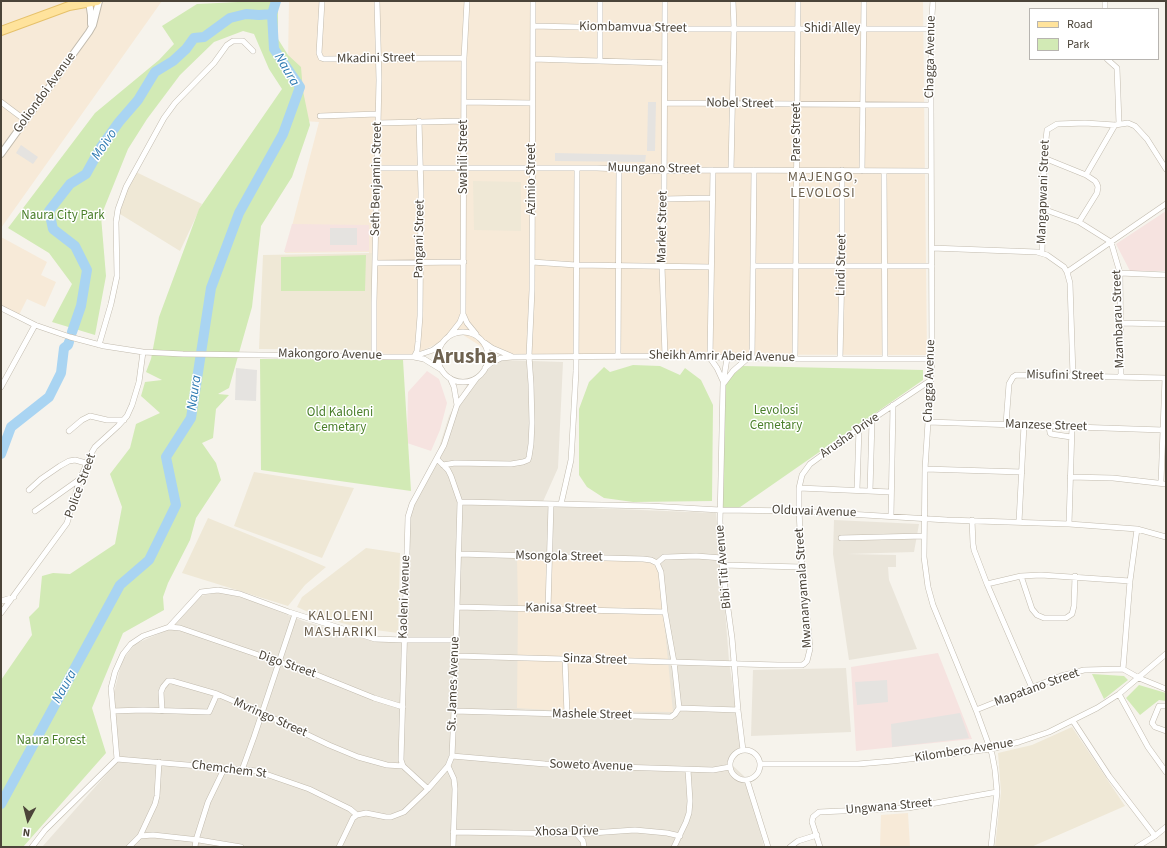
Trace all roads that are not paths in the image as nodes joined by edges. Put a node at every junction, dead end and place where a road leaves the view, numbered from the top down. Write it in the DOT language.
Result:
graph roads {
  1 [pos="95,1"];
  2 [pos="322,1"];
  3 [pos="377,1"];
  4 [pos="467,1"];
  5 [pos="533,1"];
  6 [pos="600,1"];
  7 [pos="664,1"];
  8 [pos="733,1"];
  9 [pos="798,1"];
  10 [pos="864,1"];
  11 [pos="933,1"];
  12 [pos="79,2"];
  13 [pos="68,3"];
  14 [pos="533,26"];
  15 [pos="600,27"];
  16 [pos="734,28"];
  17 [pos="665,29"];
  18 [pos="797,29"];
  19 [pos="864,29"];
  20 [pos="931,30"];
  21 [pos="1,31"];
  22 [pos="89,32"];
  23 [pos="253,51"];
  24 [pos="378,58"];
  25 [pos="464,58"];
  26 [pos="533,59"];
  27 [pos="1108,60"];
  28 [pos="600,61"];
  29 [pos="665,63"];
  30 [pos="1,102"];
  31 [pos="464,102"];
  32 [pos="532,103"];
  33 [pos="665,103"];
  34 [pos="732,104"];
  35 [pos="797,105"];
  36 [pos="863,105"];
  37 [pos="931,105"];
  38 [pos="378,114"];
  39 [pos="320,116"];
  40 [pos="25,120"];
  41 [pos="419,121"];
  42 [pos="464,121"];
  43 [pos="378,123"];
  44 [pos="1117,124"];
  45 [pos="1,154"];
  46 [pos="1044,158"];
  47 [pos="377,168"];
  48 [pos="420,168"];
  49 [pos="464,168"];
  50 [pos="533,168"];
  51 [pos="577,169"];
  52 [pos="619,169"];
  53 [pos="1166,169"];
  54 [pos="713,170"];
  55 [pos="731,170"];
  56 [pos="754,170"];
  57 [pos="842,170"];
  58 [pos="664,171"];
  59 [pos="797,171"];
  60 [pos="862,171"];
  61 [pos="884,171"];
  62 [pos="931,171"];
  63 [pos="1086,175"];
  64 [pos="712,198"];
  65 [pos="664,199"];
  66 [pos="1166,204"];
  67 [pos="1043,209"];
  68 [pos="1079,222"];
  69 [pos="1111,242"];
  70 [pos="932,248"];
  71 [pos="1042,253"];
  72 [pos="420,262"];
  73 [pos="464,262"];
  74 [pos="532,262"];
  75 [pos="375,263"];
  76 [pos="576,265"];
  77 [pos="618,265"];
  78 [pos="662,266"];
  79 [pos="753,266"];
  80 [pos="797,266"];
  81 [pos="842,266"];
  82 [pos="884,266"];
  83 [pos="932,266"];
  84 [pos="711,267"];
  85 [pos="1067,272"];
  86 [pos="1120,273"];
  87 [pos="1166,275"];
  88 [pos="1,308"];
  89 [pos="463,314"];
  90 [pos="1121,323"];
  91 [pos="1166,324"];
  92 [pos="35,325"];
  93 [pos="449,336"];
  94 [pos="479,337"];
  95 [pos="484,342"];
  96 [pos="99,344"];
  97 [pos="441,344"];
  98 [pos="143,352"];
  99 [pos="374,356"];
  100 [pos="529,356"];
  101 [pos="618,356"];
  102 [pos="665,356"];
  103 [pos="414,357"];
  104 [pos="512,357"];
  105 [pos="576,357"];
  106 [pos="710,358"];
  107 [pos="727,358"];
  108 [pos="750,358"];
  109 [pos="795,359"];
  110 [pos="840,359"];
  111 [pos="884,359"];
  112 [pos="932,359"];
  113 [pos="486,368"];
  114 [pos="442,370"];
  115 [pos="1073,376"];
  116 [pos="1121,377"];
  117 [pos="450,378"];
  118 [pos="1165,378"];
  119 [pos="476,379"];
  120 [pos="931,380"];
  121 [pos="723,384"];
  122 [pos="1,387"];
  123 [pos="457,405"];
  124 [pos="893,405"];
  125 [pos="124,420"];
  126 [pos="872,420"];
  127 [pos="928,422"];
  128 [pos="1006,424"];
  129 [pos="1024,425"];
  130 [pos="1049,426"];
  131 [pos="1072,426"];
  132 [pos="859,428"];
  133 [pos="1163,430"];
  134 [pos="69,431"];
  135 [pos="1072,437"];
  136 [pos="437,459"];
  137 [pos="86,462"];
  138 [pos="443,465"];
  139 [pos="925,469"];
  140 [pos="1022,472"];
  141 [pos="1070,477"];
  142 [pos="80,479"];
  143 [pos="1164,484"];
  144 [pos="800,488"];
  145 [pos="29,490"];
  146 [pos="857,490"];
  147 [pos="870,491"];
  148 [pos="891,492"];
  149 [pos="460,502"];
  150 [pos="551,504"];
  151 [pos="561,504"];
  152 [pos="720,510"];
  153 [pos="35,511"];
  154 [pos="799,511"];
  155 [pos="891,516"];
  156 [pos="925,518"];
  157 [pos="972,520"];
  158 [pos="1019,522"];
  159 [pos="1069,524"];
  160 [pos="1137,529"];
  161 [pos="924,536"];
  162 [pos="1166,537"];
  163 [pos="841,538"];
  164 [pos="459,554"];
  165 [pos="550,557"];
  166 [pos="722,558"];
  167 [pos="657,563"];
  168 [pos="722,565"];
  169 [pos="802,567"];
  170 [pos="1021,576"];
  171 [pos="1074,576"];
  172 [pos="1130,581"];
  173 [pos="987,584"];
  174 [pos="14,596"];
  175 [pos="1,601"];
  176 [pos="457,607"];
  177 [pos="548,609"];
  178 [pos="665,612"];
  179 [pos="1,613"];
  180 [pos="296,614"];
  181 [pos="169,627"];
  182 [pos="404,640"];
  183 [pos="456,640"];
  184 [pos="1166,654"];
  185 [pos="456,656"];
  186 [pos="565,659"];
  187 [pos="279,662"];
  188 [pos="674,662"];
  189 [pos="734,663"];
  190 [pos="1123,669"];
  191 [pos="1139,678"];
  192 [pos="1032,688"];
  193 [pos="1166,689"];
  194 [pos="218,694"];
  195 [pos="1119,694"];
  196 [pos="1166,706"];
  197 [pos="403,707"];
  198 [pos="679,708"];
  199 [pos="738,710"];
  200 [pos="976,710"];
  201 [pos="113,711"];
  202 [pos="162,711"];
  203 [pos="454,711"];
  204 [pos="262,713"];
  205 [pos="566,715"];
  206 [pos="1073,721"];
  207 [pos="1165,732"];
  208 [pos="991,749"];
  209 [pos="743,750"];
  210 [pos="452,756"];
  211 [pos="116,759"];
  212 [pos="159,762"];
  213 [pos="760,764"];
  214 [pos="403,766"];
  215 [pos="448,766"];
  216 [pos="730,767"];
  217 [pos="224,769"];
  218 [pos="242,770"];
  219 [pos="688,770"];
  220 [pos="1166,772"];
  221 [pos="747,780"];
  222 [pos="428,789"];
  223 [pos="997,792"];
  224 [pos="357,815"];
  225 [pos="1166,827"];
  226 [pos="453,832"];
  227 [pos="576,834"];
  228 [pos="816,834"];
  229 [pos="142,836"];
  230 [pos="680,836"];
  231 [pos="1155,836"];
  232 [pos="196,840"];
  233 [pos="32,847"];
  234 [pos="129,847"];
  235 [pos="195,847"];
  236 [pos="241,847"];
  237 [pos="339,847"];
  238 [pos="454,847"];
  239 [pos="584,847"];
  240 [pos="674,847"];
  241 [pos="768,847"];
  242 [pos="790,847"];
  243 [pos="820,847"];
  244 [pos="991,847"];
  245 [pos="1137,847"];
  1 -- 12 [label="main road"];
  1 -- 22 [label="street"];
  1 -- 22 [label="street, Goliondoi Avenue"];
  2 -- 24 [label="street, Mkadini Street"];
  3 -- 24 [label="street, Seth Benjamin Street"];
  4 -- 25 [label="street, Swahili Street"];
  5 -- 14 [label="street, Azimio Street"];
  6 -- 15 [label="street"];
  7 -- 17 [label="street, Market Street"];
  8 -- 16 [label="street"];
  9 -- 18 [label="street, Pare Street"];
  10 -- 19 [label="street"];
  11 -- 20 [label="street, Chagga Avenue"];
  12 -- 13 [label="main road"];
  13 -- 21 [label="main road"];
  14 -- 15 [label="street, Kiombamvua Street"];
  14 -- 26 [label="street, Azimio Street"];
  15 -- 17 [label="street, Kiombamvua Street"];
  15 -- 28 [label="street"];
  16 -- 17 [label="street, Kiombamvua Street"];
  16 -- 18 [label="street, Shidi Alley"];
  16 -- 34 [label="street"];
  17 -- 29 [label="street, Market Street"];
  18 -- 19 [label="street, Shidi Alley"];
  18 -- 35 [label="street, Pare Street"];
  19 -- 20 [label="street, Shidi Alley"];
  19 -- 36 [label="street"];
  20 -- 37 [label="street, Chagga Avenue"];
  22 -- 40 [label="street, Goliondoi Avenue"];
  23 -- 96 [label="street"];
  24 -- 25 [label="street, Mkadini Street"];
  24 -- 38 [label="street, Seth Benjamin Street"];
  25 -- 31 [label="street, Swahili Street"];
  26 -- 28 [label="street"];
  26 -- 32 [label="street, Azimio Street"];
  27 -- 44 [label="street"];
  28 -- 29 [label="street"];
  29 -- 33 [label="street, Market Street"];
  30 -- 40 [label="street"];
  31 -- 32 [label="street"];
  31 -- 42 [label="street, Swahili Street"];
  32 -- 50 [label="street, Azimio Street"];
  33 -- 34 [label="street, Nobel Street"];
  33 -- 58 [label="street, Market Street"];
  34 -- 35 [label="street, Nobel Street"];
  34 -- 55 [label="street"];
  35 -- 36 [label="street, Nobel Street"];
  35 -- 59 [label="street, Pare Street"];
  36 -- 37 [label="street, Nobel Street"];
  36 -- 60 [label="street"];
  37 -- 62 [label="street, Chagga Avenue"];
  38 -- 39 [label="street"];
  38 -- 43 [label="street, Seth Benjamin Street"];
  40 -- 45 [label="street, Goliondoi Avenue"];
  41 -- 42 [label="street"];
  41 -- 43 [label="street"];
  41 -- 48 [label="street, Pangani Street"];
  42 -- 49 [label="street, Swahili Street"];
  43 -- 47 [label="street, Seth Benjamin Street"];
  44 -- 46 [label="street, Mangapwani Street"];
  44 -- 53 [label="street, Mangapwani Street"];
  44 -- 63 [label="street"];
  46 -- 63 [label="street"];
  46 -- 67 [label="street, Mangapwani Street"];
  47 -- 48 [label="street, Muungano Street"];
  47 -- 75 [label="street, Seth Benjamin Street"];
  48 -- 49 [label="street, Muungano Street"];
  48 -- 72 [label="street, Pangani Street"];
  49 -- 50 [label="street, Muungano Street"];
  49 -- 73 [label="street, Swahili Street"];
  50 -- 51 [label="street, Muungano Street"];
  50 -- 74 [label="street, Azimio Street"];
  51 -- 52 [label="street, Muungano Street"];
  51 -- 76 [label="street"];
  52 -- 58 [label="street, Muungano Street"];
  52 -- 77 [label="street"];
  54 -- 55 [label="street, Muungano Street"];
  54 -- 58 [label="street, Muungano Street"];
  54 -- 64 [label="street"];
  55 -- 56 [label="street, Muungano Street"];
  56 -- 59 [label="street, Muungano Street"];
  56 -- 79 [label="street"];
  57 -- 59 [label="street, Muungano Street"];
  57 -- 60 [label="street, Muungano Street"];
  57 -- 81 [label="street, Lindi Street"];
  58 -- 65 [label="street, Market Street"];
  59 -- 80 [label="street, Pare Street"];
  60 -- 61 [label="street, Muungano Street"];
  61 -- 62 [label="street, Muungano Street"];
  61 -- 82 [label="street"];
  62 -- 70 [label="street, Chagga Avenue"];
  63 -- 68 [label="street"];
  64 -- 65 [label="street"];
  64 -- 84 [label="street"];
  65 -- 78 [label="street, Market Street"];
  66 -- 69 [label="street"];
  67 -- 68 [label="street"];
  67 -- 71 [label="street, Mangapwani Street"];
  68 -- 69 [label="street"];
  69 -- 85 [label="street"];
  69 -- 86 [label="street, Mzambarau Street"];
  70 -- 71 [label="street"];
  70 -- 83 [label="street, Chagga Avenue"];
  71 -- 85 [label="street"];
  72 -- 73 [label="street"];
  72 -- 75 [label="street"];
  72 -- 103 [label="street, Pangani Street"];
  73 -- 89 [label="street, Swahili Street"];
  74 -- 76 [label="street"];
  74 -- 100 [label="street, Azimio Street"];
  75 -- 99 [label="street, Seth Benjamin Street"];
  76 -- 77 [label="street"];
  76 -- 105 [label="street"];
  77 -- 78 [label="street"];
  77 -- 101 [label="street"];
  78 -- 84 [label="street"];
  78 -- 102 [label="street, Market Street"];
  79 -- 80 [label="street"];
  79 -- 108 [label="street"];
  80 -- 81 [label="street"];
  80 -- 109 [label="street, Pare Street"];
  81 -- 82 [label="street"];
  81 -- 110 [label="street, Lindi Street"];
  82 -- 83 [label="street"];
  82 -- 111 [label="street"];
  83 -- 112 [label="street, Chagga Avenue"];
  84 -- 106 [label="street"];
  85 -- 115 [label="street"];
  86 -- 87 [label="street"];
  86 -- 90 [label="street, Mzambarau Street"];
  88 -- 92 [label="street"];
  89 -- 93 [label="street, Swahili Street"];
  89 -- 94 [label="street"];
  90 -- 91 [label="street"];
  90 -- 116 [label="street, Mzambarau Street"];
  92 -- 96 [label="street"];
  92 -- 122 [label="street"];
  93 -- 94 [label="street"];
  93 -- 97 [label="street"];
  94 -- 95 [label="street"];
  95 -- 104 [label="street"];
  95 -- 113 [label="street"];
  96 -- 98 [label="street"];
  97 -- 103 [label="street"];
  97 -- 114 [label="street"];
  98 -- 99 [label="street, Makongoro Avenue"];
  98 -- 125 [label="street, Police Street"];
  99 -- 103 [label="street, Makongoro Avenue"];
  100 -- 104 [label="street, Sheikh Amrir Abeid Avenue"];
  100 -- 105 [label="street, Sheikh Amrir Abeid Avenue"];
  100 -- 138 [label="street, Azimio Street"];
  101 -- 102 [label="street, Sheikh Amrir Abeid Avenue"];
  101 -- 105 [label="street, Sheikh Amrir Abeid Avenue"];
  102 -- 106 [label="street, Sheikh Amrir Abeid Avenue"];
  103 -- 114 [label="street, Makongoro Avenue"];
  104 -- 113 [label="street, Sheikh Amrir Abeid Avenue"];
  105 -- 151 [label="street"];
  106 -- 107 [label="street, Sheikh Amrir Abeid Avenue"];
  106 -- 121 [label="street"];
  107 -- 108 [label="street, Sheikh Amrir Abeid Avenue"];
  107 -- 121 [label="street, Bibi Titi Avenue"];
  108 -- 109 [label="street, Sheikh Amrir Abeid Avenue"];
  108 -- 121 [label="street"];
  109 -- 110 [label="street, Sheikh Amrir Abeid Avenue"];
  110 -- 111 [label="street, Sheikh Amrir Abeid Avenue"];
  111 -- 112 [label="street, Sheikh Amrir Abeid Avenue"];
  112 -- 120 [label="street, Chagga Avenue"];
  113 -- 119 [label="street"];
  114 -- 117 [label="street"];
  115 -- 116 [label="street, Misufini Street"];
  115 -- 128 [label="street, Misufini Street"];
  116 -- 118 [label="street, Misufini Street"];
  117 -- 119 [label="street"];
  117 -- 123 [label="street, Kaoleni Avenue"];
  118 -- 133 [label="street"];
  119 -- 123 [label="street, Kaoleni Avenue"];
  120 -- 124 [label="street, Arusha Drive"];
  120 -- 127 [label="street, Chagga Avenue"];
  121 -- 152 [label="street, Bibi Titi Avenue"];
  123 -- 136 [label="street, Kaoleni Avenue"];
  124 -- 126 [label="street, Arusha Drive"];
  124 -- 148 [label="street"];
  125 -- 134 [label="street"];
  125 -- 137 [label="street, Police Street"];
  126 -- 132 [label="street, Arusha Drive"];
  126 -- 147 [label="street"];
  127 -- 128 [label="street, Manzese Street"];
  127 -- 139 [label="street, Chagga Avenue"];
  128 -- 129 [label="street, Manzese Street"];
  129 -- 130 [label="street, Manzese Street"];
  129 -- 140 [label="street"];
  130 -- 131 [label="street, Manzese Street"];
  130 -- 135 [label="street"];
  131 -- 133 [label="street, Manzese Street"];
  131 -- 135 [label="street"];
  132 -- 144 [label="street, Arusha Drive"];
  132 -- 146 [label="street"];
  133 -- 143 [label="street"];
  135 -- 141 [label="street"];
  136 -- 138 [label="street, St. James Avenue"];
  136 -- 182 [label="street, Kaoleni Avenue"];
  137 -- 142 [label="street, Police Street"];
  137 -- 145 [label="street"];
  138 -- 149 [label="street, St. James Avenue"];
  139 -- 140 [label="street"];
  139 -- 156 [label="street, Chagga Avenue"];
  140 -- 158 [label="street"];
  141 -- 143 [label="street"];
  141 -- 159 [label="street"];
  142 -- 153 [label="street"];
  142 -- 174 [label="street, Police Street"];
  144 -- 146 [label="street"];
  144 -- 154 [label="street, Arusha Drive"];
  146 -- 147 [label="street"];
  147 -- 148 [label="street"];
  148 -- 155 [label="street"];
  149 -- 150 [label="street, Olduvai Avenue"];
  149 -- 164 [label="street, St. James Avenue"];
  150 -- 151 [label="street, Olduvai Avenue"];
  150 -- 165 [label="street"];
  151 -- 152 [label="street, Olduvai Avenue"];
  152 -- 154 [label="street, Olduvai Avenue"];
  152 -- 166 [label="street, Bibi Titi Avenue"];
  154 -- 155 [label="street, Olduvai Avenue"];
  154 -- 169 [label="street, Mwananyamala Street"];
  155 -- 156 [label="street, Olduvai Avenue"];
  156 -- 157 [label="street, Olduvai Avenue"];
  156 -- 161 [label="street, Chagga Avenue"];
  157 -- 158 [label="street, Olduvai Avenue"];
  157 -- 173 [label="street"];
  158 -- 159 [label="street, Olduvai Avenue"];
  159 -- 160 [label="street, Olduvai Avenue"];
  160 -- 162 [label="street, Olduvai Avenue"];
  160 -- 172 [label="street"];
  161 -- 163 [label="street"];
  161 -- 200 [label="street, Chagga Avenue"];
  164 -- 165 [label="street, Msongola Street"];
  164 -- 176 [label="street, St. James Avenue"];
  165 -- 167 [label="street, Msongola Street"];
  165 -- 177 [label="street"];
  166 -- 167 [label="street"];
  166 -- 168 [label="street, Bibi Titi Avenue"];
  167 -- 178 [label="street"];
  168 -- 169 [label="street"];
  168 -- 189 [label="street, Bibi Titi Avenue"];
  169 -- 189 [label="street, Mwananyamala Street"];
  170 -- 171 [label="street"];
  170 -- 171 [label="street"];
  170 -- 173 [label="street"];
  171 -- 172 [label="street"];
  172 -- 190 [label="street"];
  173 -- 192 [label="street"];
  174 -- 175 [label="street"];
  174 -- 179 [label="street, Police Street"];
  176 -- 177 [label="street, Kanisa Street"];
  176 -- 183 [label="street, St. James Avenue"];
  177 -- 178 [label="street, Kanisa Street"];
  178 -- 188 [label="street"];
  180 -- 181 [label="street"];
  180 -- 182 [label="street"];
  180 -- 187 [label="street"];
  181 -- 187 [label="street, Digo Street"];
  181 -- 201 [label="street"];
  182 -- 183 [label="street"];
  182 -- 197 [label="street, Kaoleni Avenue"];
  183 -- 185 [label="street, St. James Avenue"];
  184 -- 191 [label="street, Kilombero Avenue"];
  185 -- 186 [label="street, Sinza Street"];
  185 -- 203 [label="street, St. James Avenue"];
  186 -- 188 [label="street, Sinza Street"];
  186 -- 205 [label="street"];
  187 -- 197 [label="street, Digo Street"];
  187 -- 204 [label="street"];
  188 -- 189 [label="street, Sinza Street"];
  188 -- 198 [label="street"];
  189 -- 199 [label="street, Bibi Titi Avenue"];
  190 -- 191 [label="street"];
  190 -- 192 [label="street, Mapatano Street"];
  191 -- 193 [label="street"];
  191 -- 195 [label="street, Kilombero Avenue"];
  192 -- 200 [label="street, Mapatano Street"];
  194 -- 202 [label="street"];
  194 -- 202 [label="street, Mvringo Street"];
  194 -- 204 [label="street, Mvringo Street"];
  195 -- 206 [label="street, Kilombero Avenue"];
  195 -- 220 [label="street"];
  196 -- 207 [label="street"];
  197 -- 214 [label="street, Kaoleni Avenue"];
  198 -- 199 [label="street"];
  198 -- 205 [label="street, Mashele Street"];
  199 -- 209 [label="street, Bibi Titi Avenue"];
  200 -- 208 [label="street, Chagga Avenue"];
  201 -- 202 [label="street"];
  201 -- 211 [label="street"];
  203 -- 205 [label="street, Mashele Street"];
  203 -- 210 [label="street, St. James Avenue"];
  204 -- 214 [label="street, Mvringo Street"];
  204 -- 218 [label="street"];
  206 -- 208 [label="street, Kilombero Avenue"];
  206 -- 231 [label="street"];
  208 -- 213 [label="street, Kilombero Avenue"];
  208 -- 223 [label="street, Chagga Avenue"];
  209 -- 213 [label="street"];
  209 -- 216 [label="street"];
  210 -- 215 [label="street, St. James Avenue"];
  210 -- 219 [label="street, Soweto Avenue"];
  211 -- 212 [label="street, Chemchem St"];
  211 -- 233 [label="street"];
  212 -- 217 [label="street, Chemchem St"];
  212 -- 229 [label="street"];
  213 -- 221 [label="street"];
  214 -- 222 [label="street"];
  215 -- 222 [label="street, St. James Avenue"];
  215 -- 226 [label="street"];
  216 -- 219 [label="street, Soweto Avenue"];
  216 -- 221 [label="street"];
  217 -- 218 [label="street, Chemchem St"];
  217 -- 232 [label="street"];
  218 -- 224 [label="street, Chemchem St"];
  219 -- 230 [label="street"];
  221 -- 241 [label="street"];
  222 -- 224 [label="street, St. James Avenue"];
  223 -- 228 [label="street, Ungwana Street"];
  223 -- 244 [label="street, Chagga Avenue"];
  224 -- 237 [label="street"];
  225 -- 231 [label="street"];
  226 -- 227 [label="street, Xhosa Drive"];
  226 -- 238 [label="street"];
  227 -- 230 [label="street, Xhosa Drive"];
  227 -- 239 [label="street"];
  228 -- 242 [label="street"];
  228 -- 243 [label="street, Ungwana Street"];
  229 -- 232 [label="street"];
  229 -- 234 [label="street"];
  230 -- 240 [label="street"];
  231 -- 245 [label="street"];
  232 -- 235 [label="street"];
  232 -- 236 [label="street"];
}
